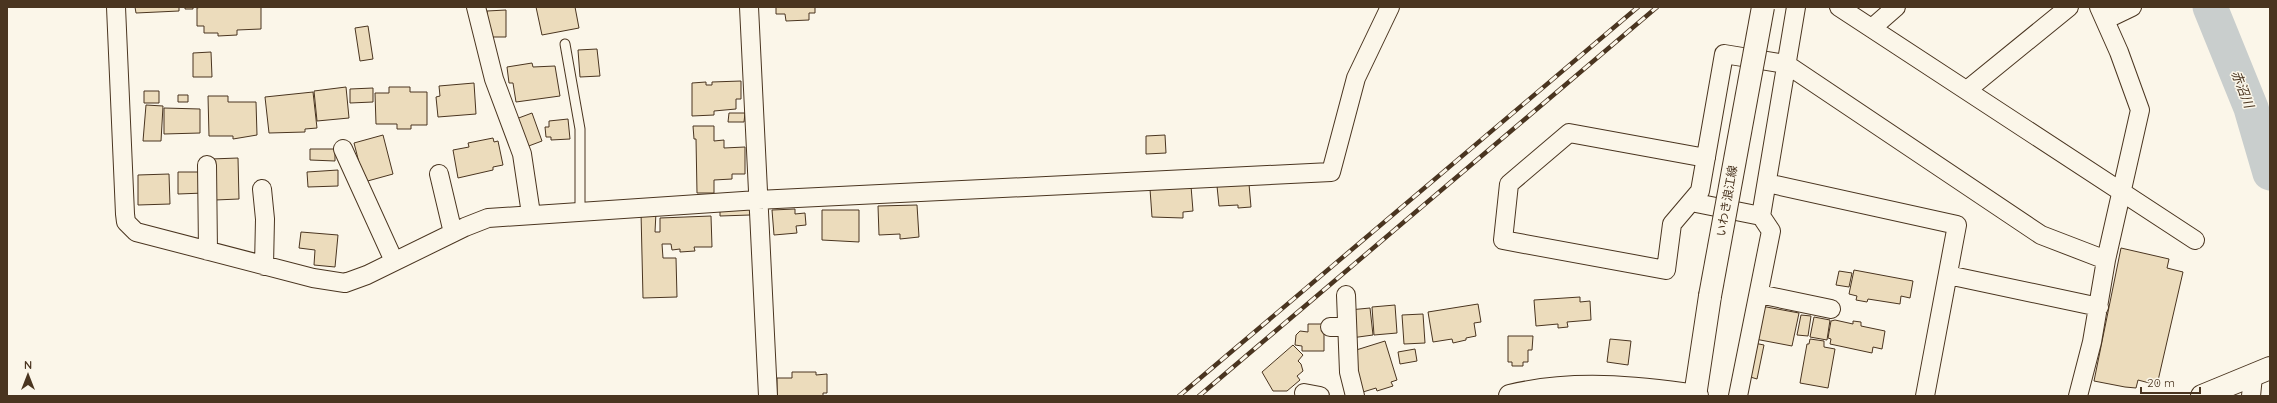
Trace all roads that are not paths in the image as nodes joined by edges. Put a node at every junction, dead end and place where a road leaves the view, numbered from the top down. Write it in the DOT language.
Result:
graph roads {
  1 [pos="116,7"];
  2 [pos="476,7"];
  3 [pos="749,7"];
  4 [pos="1390,7"];
  5 [pos="1763,7"];
  6 [pos="1796,7"];
  7 [pos="1839,7"];
  8 [pos="1896,7"];
  9 [pos="2069,7"];
  10 [pos="2132,7"];
  11 [pos="2102,14"];
  12 [pos="1872,28"];
  13 [pos="565,44"];
  14 [pos="1786,64"];
  15 [pos="1967,90"];
  16 [pos="343,149"];
  17 [pos="1706,158"];
  18 [pos="207,165"];
  19 [pos="439,174"];
  20 [pos="1767,183"];
  21 [pos="262,189"];
  22 [pos="2122,190"];
  23 [pos="758,200"];
  24 [pos="1691,202"];
  25 [pos="580,211"];
  26 [pos="531,214"];
  27 [pos="1761,216"];
  28 [pos="453,233"];
  29 [pos="2195,240"];
  30 [pos="208,251"];
  31 [pos="2106,260"];
  32 [pos="394,261"];
  33 [pos="264,266"];
  34 [pos="1948,275"];
  35 [pos="1759,294"];
  36 [pos="1346,295"];
  37 [pos="2099,307"];
  38 [pos="1831,309"];
  39 [pos="2258,380"];
  40 [pos="768,396"];
  41 [pos="1355,396"];
  42 [pos="1510,396"];
  43 [pos="1696,396"];
  44 [pos="1738,396"];
  45 [pos="1925,396"];
  46 [pos="2078,396"];
  47 [pos="2202,396"];
  1 -- 30 [label="street"];
  2 -- 26 [label="street"];
  3 -- 23 [label="street"];
  4 -- 23 [label="street"];
  5 -- 43 [label="main road, いわき浪江線, bridge"];
  6 -- 14 [label="street"];
  7 -- 12 [label="street"];
  8 -- 12 [label="street"];
  9 -- 15 [label="street"];
  10 -- 11 [label="street"];
  11 -- 22 [label="street"];
  12 -- 15 [label="street"];
  13 -- 25 [label="lane"];
  14 -- 17 [label="street"];
  14 -- 20 [label="street"];
  14 -- 31 [label="street"];
  15 -- 22 [label="street"];
  16 -- 32 [label="street"];
  17 -- 24 [label="street"];
  17 -- 24 [label="street"];
  18 -- 30 [label="street"];
  19 -- 28 [label="street"];
  20 -- 27 [label="street"];
  20 -- 34 [label="street"];
  21 -- 33 [label="street"];
  22 -- 29 [label="street"];
  22 -- 31 [label="street"];
  23 -- 25 [label="street"];
  23 -- 40 [label="street"];
  24 -- 27 [label="street"];
  25 -- 26 [label="street"];
  26 -- 28 [label="street"];
  27 -- 35 [label="street"];
  28 -- 32 [label="street"];
  30 -- 33 [label="street"];
  31 -- 37 [label="street"];
  32 -- 33 [label="street"];
  34 -- 37 [label="street"];
  34 -- 45 [label="street"];
  35 -- 38 [label="street"];
  35 -- 44 [label="street"];
  36 -- 41 [label="street"];
  37 -- 46 [label="street"];
  39 -- 47 [label="main road"];
  42 -- 43 [label="main road"];
}
